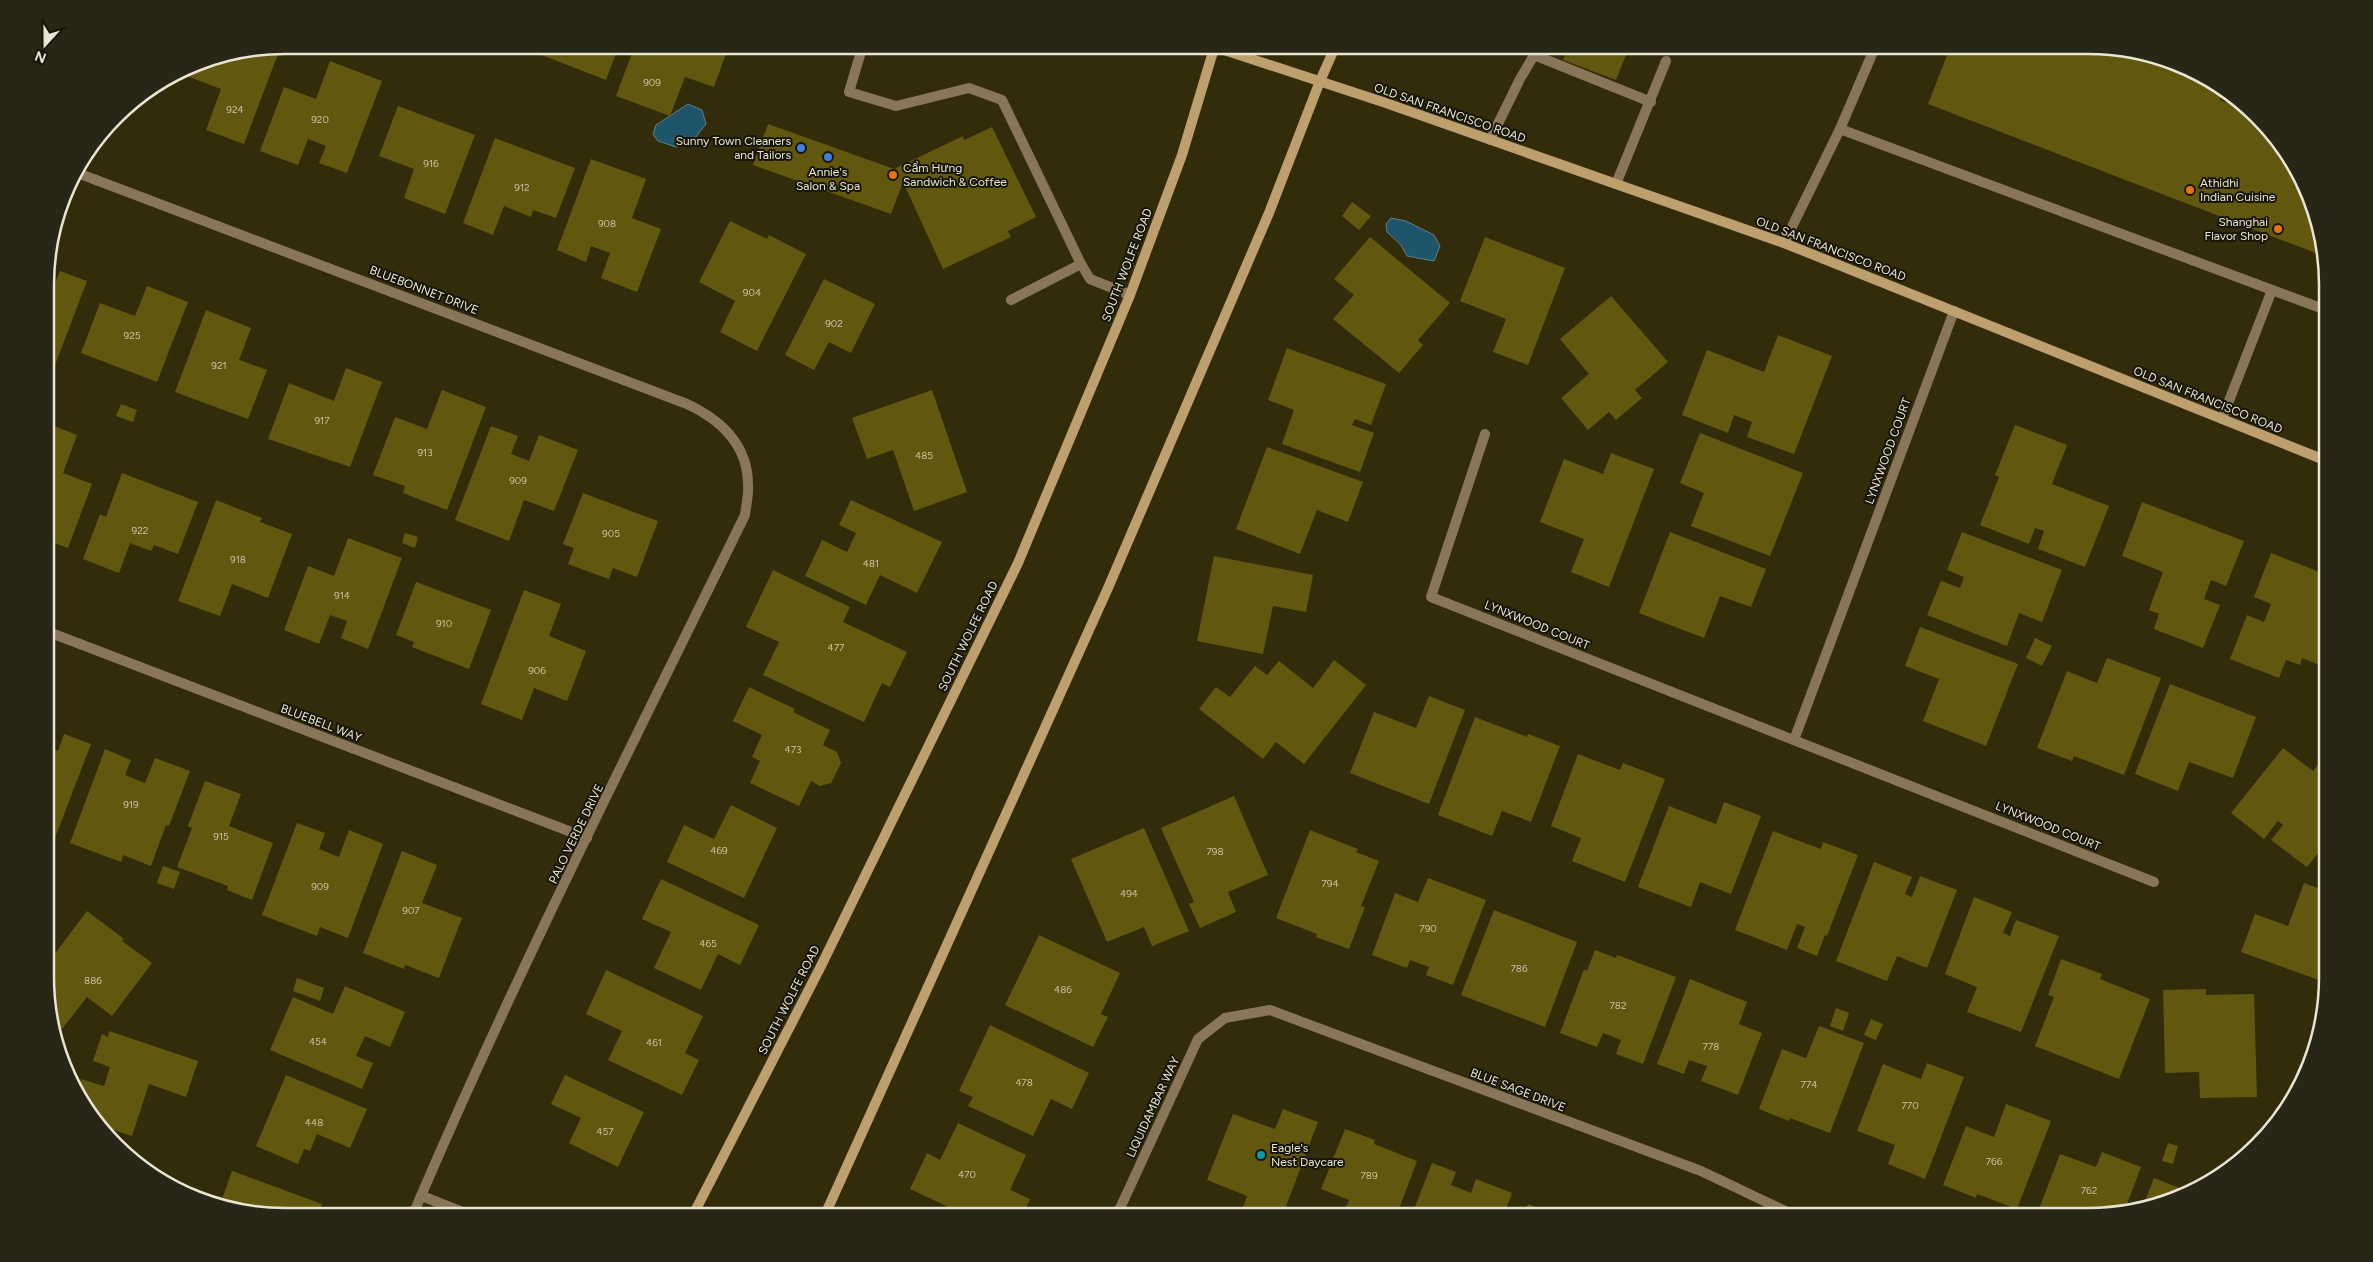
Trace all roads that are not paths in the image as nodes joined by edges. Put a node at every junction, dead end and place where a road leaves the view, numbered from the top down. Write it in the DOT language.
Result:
graph roads {
  1 [pos="860,54"];
  2 [pos="1211,54"];
  3 [pos="1237,54"];
  4 [pos="1332,54"];
  5 [pos="1872,54"];
  6 [pos="1534,56"];
  7 [pos="1666,61"];
  8 [pos="1320,81"];
  9 [pos="1651,102"];
  10 [pos="1840,129"];
  11 [pos="1490,140"];
  12 [pos="82,175"];
  13 [pos="1616,184"];
  14 [pos="1784,243"];
  15 [pos="1081,264"];
  16 [pos="2272,290"];
  17 [pos="1130,294"];
  18 [pos="1011,300"];
  19 [pos="2319,307"];
  20 [pos="1954,311"];
  21 [pos="2222,419"];
  22 [pos="1485,434"];
  23 [pos="2319,458"];
  24 [pos="745,459"];
  25 [pos="54,634"];
  26 [pos="1794,740"];
  27 [pos="587,838"];
  28 [pos="2154,882"];
  29 [pos="1225,1018"];
  30 [pos="422,1196"];
  31 [pos="416,1208"];
  32 [pos="452,1208"];
  33 [pos="697,1208"];
  34 [pos="828,1208"];
  35 [pos="1120,1208"];
  36 [pos="1779,1208"];
  1 -- 15 [label="street"];
  2 -- 17 [label="main road, SOUTH WOLFE ROAD"];
  3 -- 8 [label="main road, OLD SAN FRANCISCO ROAD"];
  4 -- 8 [label="main road"];
  5 -- 10 [label="street"];
  6 -- 9 [label="street"];
  6 -- 11 [label="street"];
  7 -- 9 [label="street"];
  8 -- 11 [label="main road, OLD SAN FRANCISCO ROAD"];
  8 -- 34 [label="main road"];
  9 -- 13 [label="street"];
  10 -- 14 [label="street"];
  10 -- 16 [label="street"];
  11 -- 13 [label="main road, OLD SAN FRANCISCO ROAD"];
  12 -- 24 [label="street, BLUEBONNET DRIVE"];
  13 -- 14 [label="main road, OLD SAN FRANCISCO ROAD"];
  14 -- 20 [label="main road, OLD SAN FRANCISCO ROAD"];
  15 -- 17 [label="street"];
  15 -- 18 [label="street"];
  16 -- 19 [label="street"];
  16 -- 21 [label="street"];
  17 -- 33 [label="main road, SOUTH WOLFE ROAD"];
  20 -- 21 [label="main road, OLD SAN FRANCISCO ROAD"];
  20 -- 26 [label="street, LYNXWOOD COURT"];
  21 -- 23 [label="main road, OLD SAN FRANCISCO ROAD"];
  22 -- 26 [label="street, LYNXWOOD COURT"];
  24 -- 27 [label="street, PALO VERDE DRIVE"];
  25 -- 27 [label="street, BLUEBELL WAY"];
  26 -- 28 [label="street, LYNXWOOD COURT"];
  27 -- 30 [label="street, PALO VERDE DRIVE"];
  29 -- 35 [label="street, LIQUIDAMBAR WAY"];
  29 -- 36 [label="street, BLUE SAGE DRIVE"];
  30 -- 31 [label="street, PALO VERDE DRIVE"];
  30 -- 32 [label="street"];
}
